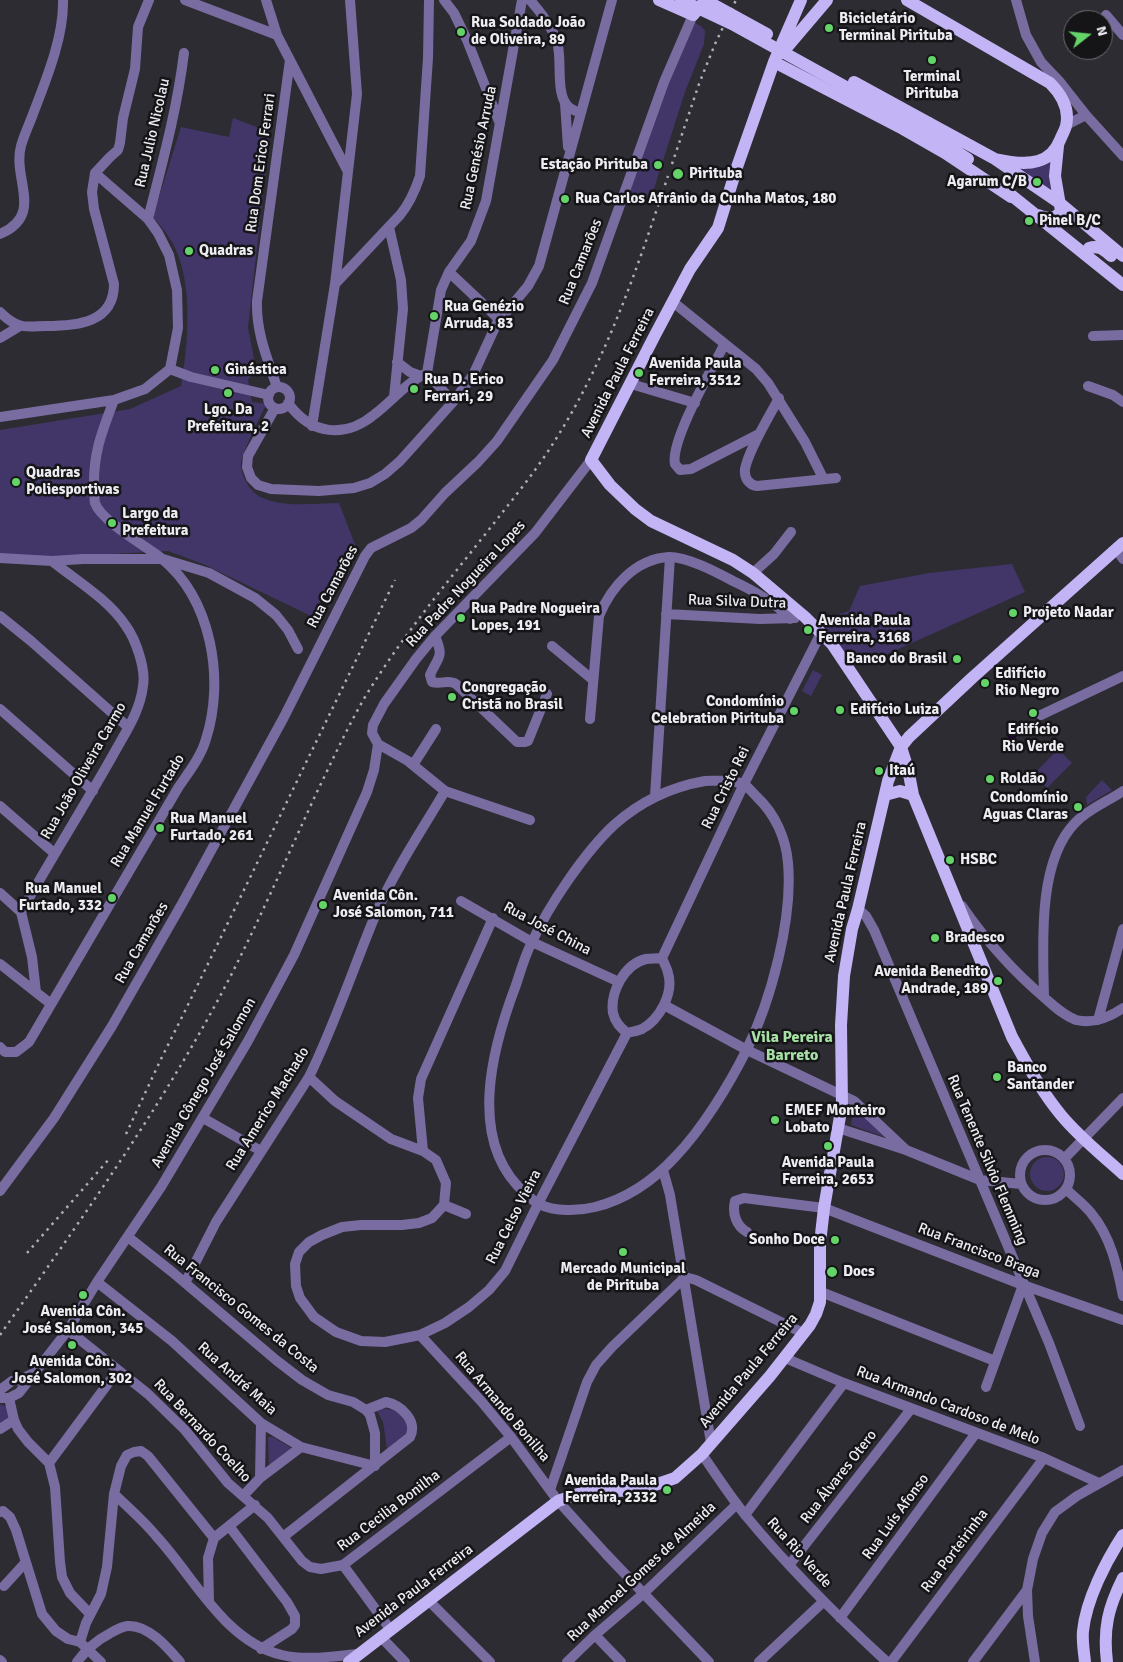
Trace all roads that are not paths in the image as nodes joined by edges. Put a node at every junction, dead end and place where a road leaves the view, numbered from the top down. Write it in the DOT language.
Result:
graph roads {
  1 [pos="63,0"];
  2 [pos="149,0"];
  3 [pos="185,0"];
  4 [pos="266,0"];
  5 [pos="350,0"];
  6 [pos="429,0"];
  7 [pos="444,0"];
  8 [pos="522,0"];
  9 [pos="530,0"];
  10 [pos="612,0"];
  11 [pos="659,0"];
  12 [pos="681,0"];
  13 [pos="705,0"];
  14 [pos="801,0"];
  15 [pos="827,0"];
  16 [pos="907,0"];
  17 [pos="1016,0"];
  18 [pos="693,15"];
  19 [pos="1113,23"];
  20 [pos="277,35"];
  21 [pos="1123,35"];
  22 [pos="184,53"];
  23 [pos="290,60"];
  24 [pos="774,62"];
  25 [pos="1041,62"];
  26 [pos="1042,79"];
  27 [pos="565,103"];
  28 [pos="581,113"];
  29 [pos="1086,115"];
  30 [pos="500,125"];
  31 [pos="925,126"];
  32 [pos="1066,126"];
  33 [pos="1058,144"];
  34 [pos="1123,156"];
  35 [pos="569,157"];
  36 [pos="995,159"];
  37 [pos="347,171"];
  38 [pos="95,174"];
  39 [pos="1011,197"];
  40 [pos="1060,204"];
  41 [pos="1023,207"];
  42 [pos="148,219"];
  43 [pos="389,227"];
  44 [pos="0,234"];
  45 [pos="1086,254"];
  46 [pos="1123,256"];
  47 [pos="1123,264"];
  48 [pos="449,272"];
  49 [pos="1121,283"];
  50 [pos="335,284"];
  51 [pos="673,302"];
  52 [pos="0,312"];
  53 [pos="500,320"];
  54 [pos="20,326"];
  55 [pos="1123,334"];
  56 [pos="1093,336"];
  57 [pos="0,338"];
  58 [pos="724,345"];
  59 [pos="397,362"];
  60 [pos="170,369"];
  61 [pos="424,374"];
  62 [pos="631,384"];
  63 [pos="1088,386"];
  64 [pos="277,387"];
  65 [pos="269,395"];
  66 [pos="394,397"];
  67 [pos="779,398"];
  68 [pos="114,400"];
  69 [pos="452,402"];
  70 [pos="695,402"];
  71 [pos="1123,402"];
  72 [pos="288,403"];
  73 [pos="275,408"];
  74 [pos="0,417"];
  75 [pos="312,426"];
  76 [pos="760,434"];
  77 [pos="592,460"];
  78 [pos="823,478"];
  79 [pos="836,478"];
  80 [pos="792,532"];
  81 [pos="1121,550"];
  82 [pos="670,557"];
  83 [pos="0,558"];
  84 [pos="163,560"];
  85 [pos="52,561"];
  86 [pos="753,573"];
  87 [pos="666,614"];
  88 [pos="0,616"];
  89 [pos="805,616"];
  90 [pos="790,619"];
  91 [pos="821,633"];
  92 [pos="435,636"];
  93 [pos="552,646"];
  94 [pos="298,649"];
  95 [pos="1123,676"];
  96 [pos="594,680"];
  97 [pos="547,694"];
  98 [pos="0,709"];
  99 [pos="1041,714"];
  100 [pos="590,719"];
  101 [pos="128,726"];
  102 [pos="436,729"];
  103 [pos="378,744"];
  104 [pos="901,747"];
  105 [pos="895,763"];
  106 [pos="413,765"];
  107 [pos="744,784"];
  108 [pos="93,791"];
  109 [pos="444,791"];
  110 [pos="1123,791"];
  111 [pos="367,792"];
  112 [pos="885,795"];
  113 [pos="913,795"];
  114 [pos="655,796"];
  115 [pos="0,806"];
  116 [pos="530,820"];
  117 [pos="54,853"];
  118 [pos="953,893"];
  119 [pos="0,894"];
  120 [pos="461,901"];
  121 [pos="858,909"];
  122 [pos="21,912"];
  123 [pos="493,918"];
  124 [pos="1123,929"];
  125 [pos="532,942"];
  126 [pos="662,958"];
  127 [pos="0,964"];
  128 [pos="619,982"];
  129 [pos="36,992"];
  130 [pos="1044,997"];
  131 [pos="51,1004"];
  132 [pos="664,1004"];
  133 [pos="1123,1008"];
  134 [pos="1098,1020"];
  135 [pos="627,1033"];
  136 [pos="2,1050"];
  137 [pos="747,1050"];
  138 [pos="309,1077"];
  139 [pos="842,1095"];
  140 [pos="1123,1098"];
  141 [pos="203,1118"];
  142 [pos="838,1128"];
  143 [pos="1084,1138"];
  144 [pos="906,1150"];
  145 [pos="261,1151"];
  146 [pos="423,1151"];
  147 [pos="1064,1159"];
  148 [pos="663,1170"];
  149 [pos="1123,1174"];
  150 [pos="980,1180"];
  151 [pos="1021,1184"];
  152 [pos="1066,1189"];
  153 [pos="0,1191"];
  154 [pos="538,1204"];
  155 [pos="444,1205"];
  156 [pos="824,1208"];
  157 [pos="466,1214"];
  158 [pos="747,1232"];
  159 [pos="128,1237"];
  160 [pos="685,1276"];
  161 [pos="97,1282"];
  162 [pos="185,1283"];
  163 [pos="1023,1285"];
  164 [pos="820,1292"];
  165 [pos="1123,1296"];
  166 [pos="1123,1320"];
  167 [pos="68,1330"];
  168 [pos="803,1333"];
  169 [pos="420,1335"];
  170 [pos="785,1358"];
  171 [pos="995,1361"];
  172 [pos="118,1370"];
  173 [pos="844,1383"];
  174 [pos="20,1385"];
  175 [pos="986,1387"];
  176 [pos="4,1394"];
  177 [pos="911,1409"];
  178 [pos="366,1410"];
  179 [pos="14,1420"];
  180 [pos="261,1423"];
  181 [pos="1080,1426"];
  182 [pos="0,1429"];
  183 [pos="976,1433"];
  184 [pos="511,1437"];
  185 [pos="711,1443"];
  186 [pos="301,1447"];
  187 [pos="702,1454"];
  188 [pos="1044,1458"];
  189 [pos="49,1463"];
  190 [pos="375,1466"];
  191 [pos="1122,1472"];
  192 [pos="260,1478"];
  193 [pos="1099,1483"];
  194 [pos="550,1490"];
  195 [pos="114,1494"];
  196 [pos="243,1496"];
  197 [pos="558,1501"];
  198 [pos="737,1504"];
  199 [pos="255,1505"];
  200 [pos="0,1512"];
  201 [pos="745,1515"];
  202 [pos="229,1526"];
  203 [pos="1123,1535"];
  204 [pos="214,1538"];
  205 [pos="284,1538"];
  206 [pos="26,1563"];
  207 [pos="790,1564"];
  208 [pos="343,1565"];
  209 [pos="1123,1578"];
  210 [pos="4,1586"];
  211 [pos="1028,1590"];
  212 [pos="643,1594"];
  213 [pos="428,1600"];
  214 [pos="209,1602"];
  215 [pos="823,1602"];
  216 [pos="90,1614"];
  217 [pos="840,1618"];
  218 [pos="385,1633"];
  219 [pos="595,1635"];
  220 [pos="84,1645"];
  221 [pos="261,1649"];
  222 [pos="353,1658"];
  223 [pos="77,1662"];
  224 [pos="101,1662"];
  225 [pos="180,1662"];
  226 [pos="405,1662"];
  227 [pos="490,1662"];
  228 [pos="567,1662"];
  229 [pos="620,1662"];
  230 [pos="710,1662"];
  231 [pos="759,1662"];
  232 [pos="887,1662"];
  233 [pos="891,1662"];
  234 [pos="973,1662"];
  235 [pos="1035,1662"];
  236 [pos="1085,1662"];
  237 [pos="1107,1662"];
  1 -- 44 [label="street"];
  2 -- 38 [label="street"];
  3 -- 20 [label="street"];
  4 -- 20 [label="street"];
  5 -- 37 [label="street"];
  6 -- 43 [label="street"];
  7 -- 30 [label="street"];
  8 -- 30 [label="street, Rua Genésio Arruda"];
  9 -- 27 [label="street"];
  10 -- 28 [label="street"];
  11 -- 18 [label="main road"];
  12 -- 31 [label="main road, bridge"];
  13 -- 18 [label="main road"];
  13 -- 31 [label="main road, bridge"];
  14 -- 24 [label="main road, Avenida Paula Ferreira"];
  15 -- 24 [label="main road"];
  16 -- 26 [label="main road"];
  17 -- 25 [label="street"];
  18 -- 153 [label="street, Rua Camarões"];
  19 -- 21 [label="street"];
  20 -- 23 [label="street"];
  22 -- 42 [label="street, Rua Julio Nicolau"];
  23 -- 37 [label="street"];
  23 -- 64 [label="street, Rua Dom Erico Ferrari"];
  24 -- 39 [label="main road"];
  24 -- 51 [label="main road, Avenida Paula Ferreira"];
  25 -- 26 [label="street"];
  25 -- 29 [label="street"];
  26 -- 32 [label="main road"];
  27 -- 28 [label="street"];
  27 -- 35 [label="street"];
  28 -- 35 [label="street"];
  29 -- 32 [label="street"];
  29 -- 34 [label="street"];
  30 -- 48 [label="street, Rua Genésio Arruda"];
  31 -- 36 [label="main road"];
  31 -- 39 [label="main road"];
  32 -- 33 [label="main road"];
  33 -- 36 [label="main road"];
  33 -- 40 [label="main road"];
  35 -- 53 [label="street"];
  36 -- 40 [label="main road"];
  37 -- 50 [label="street"];
  38 -- 42 [label="street"];
  38 -- 54 [label="street"];
  39 -- 41 [label="main road"];
  40 -- 41 [label="main road"];
  40 -- 46 [label="main road"];
  41 -- 45 [label="main road"];
  42 -- 60 [label="street"];
  43 -- 50 [label="street"];
  43 -- 59 [label="street"];
  45 -- 47 [label="main road"];
  45 -- 49 [label="main road"];
  48 -- 53 [label="street"];
  48 -- 61 [label="street, Rua Genésio Arruda"];
  50 -- 75 [label="street"];
  51 -- 58 [label="street"];
  51 -- 62 [label="main road, Avenida Paula Ferreira"];
  52 -- 54 [label="street"];
  53 -- 69 [label="street"];
  54 -- 57 [label="street"];
  55 -- 56 [label="street"];
  58 -- 67 [label="street"];
  58 -- 70 [label="street"];
  59 -- 61 [label="street"];
  59 -- 66 [label="street"];
  60 -- 65 [label="street"];
  60 -- 68 [label="street"];
  61 -- 66 [label="street"];
  61 -- 69 [label="street"];
  62 -- 70 [label="street"];
  62 -- 77 [label="main road, Avenida Paula Ferreira"];
  63 -- 71 [label="street"];
  64 -- 65 [label="street"];
  64 -- 72 [label="street"];
  65 -- 73 [label="street"];
  66 -- 75 [label="street"];
  67 -- 76 [label="street"];
  67 -- 78 [label="street"];
  68 -- 74 [label="street"];
  68 -- 84 [label="street"];
  69 -- 73 [label="street"];
  70 -- 76 [label="street"];
  72 -- 73 [label="street"];
  72 -- 75 [label="street"];
  76 -- 78 [label="street"];
  77 -- 86 [label="main road, Avenida Paula Ferreira"];
  77 -- 92 [label="street, Rua Padre Nogueira Lopes"];
  78 -- 79 [label="street"];
  80 -- 86 [label="street"];
  81 -- 104 [label="main road"];
  82 -- 87 [label="street"];
  82 -- 90 [label="street"];
  82 -- 96 [label="street"];
  83 -- 85 [label="street"];
  84 -- 85 [label="street"];
  84 -- 94 [label="street"];
  84 -- 131 [label="street, Rua Manuel Furtado"];
  85 -- 101 [label="street, Rua João Oliveira Carmo"];
  86 -- 89 [label="main road, Avenida Paula Ferreira"];
  87 -- 90 [label="street, Rua Silva Dutra"];
  87 -- 114 [label="street"];
  88 -- 101 [label="street"];
  89 -- 90 [label="street, Rua Silva Dutra"];
  89 -- 91 [label="main road, Avenida Paula Ferreira"];
  91 -- 104 [label="main road, Avenida Paula Ferreira"];
  91 -- 107 [label="street, Rua Cristo Rei"];
  92 -- 97 [label="street"];
  92 -- 103 [label="street, Rua Padre Nogueira Lopes"];
  93 -- 96 [label="street"];
  95 -- 99 [label="street"];
  96 -- 100 [label="street"];
  98 -- 108 [label="street"];
  101 -- 108 [label="street, Rua João Oliveira Carmo"];
  102 -- 106 [label="street"];
  103 -- 106 [label="street"];
  103 -- 111 [label="street, Rua Padre Nogueira Lopes"];
  104 -- 105 [label="main road, Avenida Paula Ferreira"];
  104 -- 113 [label="main road"];
  105 -- 112 [label="main road, Avenida Paula Ferreira"];
  105 -- 113 [label="main road"];
  106 -- 109 [label="street"];
  107 -- 114 [label="street"];
  107 -- 126 [label="street, Rua Cristo Rei"];
  107 -- 137 [label="street"];
  108 -- 117 [label="street, Rua João Oliveira Carmo"];
  109 -- 116 [label="street"];
  109 -- 138 [label="street, Rua Americo Machado"];
  110 -- 130 [label="street"];
  111 -- 141 [label="street, Avenida Cônego José Salomon"];
  112 -- 113 [label="main road"];
  112 -- 121 [label="main road, Avenida Paula Ferreira"];
  113 -- 118 [label="main road"];
  114 -- 125 [label="street"];
  115 -- 117 [label="street"];
  117 -- 122 [label="street, Rua João Oliveira Carmo"];
  118 -- 130 [label="street"];
  118 -- 143 [label="main road"];
  119 -- 122 [label="street"];
  120 -- 123 [label="street, Rua José China"];
  121 -- 139 [label="main road, Avenida Paula Ferreira"];
  121 -- 150 [label="street, Rua Tenente Silvio Flemming"];
  122 -- 129 [label="street"];
  123 -- 125 [label="street, Rua José China"];
  123 -- 146 [label="street"];
  124 -- 134 [label="street"];
  125 -- 128 [label="street, Rua José China"];
  125 -- 154 [label="street"];
  126 -- 128 [label="street"];
  126 -- 132 [label="street"];
  127 -- 129 [label="street"];
  128 -- 135 [label="street"];
  129 -- 131 [label="street"];
  130 -- 134 [label="street"];
  131 -- 136 [label="street, Rua Manuel Furtado"];
  132 -- 135 [label="street"];
  132 -- 137 [label="street"];
  133 -- 134 [label="street"];
  135 -- 154 [label="street, Rua Celso Vieira"];
  137 -- 139 [label="street"];
  137 -- 148 [label="street"];
  138 -- 145 [label="street, Rua Americo Machado"];
  138 -- 146 [label="street"];
  139 -- 142 [label="main road, Avenida Paula Ferreira"];
  139 -- 144 [label="street"];
  140 -- 143 [label="street"];
  141 -- 145 [label="street"];
  141 -- 159 [label="street, Avenida Cônego José Salomon"];
  142 -- 144 [label="street"];
  142 -- 156 [label="main road, Avenida Paula Ferreira"];
  143 -- 147 [label="street"];
  143 -- 149 [label="main road"];
  144 -- 150 [label="street"];
  145 -- 162 [label="street, Rua Americo Machado"];
  146 -- 155 [label="street"];
  147 -- 151 [label="street"];
  147 -- 152 [label="street"];
  148 -- 154 [label="street"];
  148 -- 160 [label="street"];
  150 -- 151 [label="street"];
  150 -- 163 [label="street, Rua Tenente Silvio Flemming"];
  151 -- 152 [label="street"];
  152 -- 165 [label="street"];
  154 -- 169 [label="street, Rua Celso Vieira"];
  155 -- 157 [label="street"];
  155 -- 169 [label="street, Rua Celso Vieira"];
  156 -- 158 [label="street, Rua Francisco Braga"];
  156 -- 163 [label="street, Rua Francisco Braga"];
  156 -- 164 [label="main road, Avenida Paula Ferreira"];
  159 -- 161 [label="street, Avenida Cônego José Salomon"];
  159 -- 162 [label="street, Rua Francisco Gomes da Costa"];
  160 -- 168 [label="street"];
  160 -- 185 [label="street"];
  160 -- 194 [label="street"];
  161 -- 167 [label="street, Avenida Cônego José Salomon"];
  161 -- 180 [label="street, Rua André Maia"];
  162 -- 178 [label="street, Rua Francisco Gomes da Costa"];
  163 -- 166 [label="street, Rua Francisco Braga"];
  163 -- 171 [label="street"];
  163 -- 181 [label="street, Rua Tenente Silvio Flemming"];
  164 -- 168 [label="main road, Avenida Paula Ferreira"];
  164 -- 171 [label="street"];
  167 -- 172 [label="street, Rua Bernardo Coelho"];
  167 -- 174 [label="street, Avenida Cônego José Salomon"];
  168 -- 170 [label="main road, Avenida Paula Ferreira"];
  169 -- 184 [label="street, Rua Armando Bonilha"];
  170 -- 173 [label="street, Rua Armando Cardoso de Melo"];
  170 -- 185 [label="main road, Avenida Paula Ferreira"];
  171 -- 175 [label="street"];
  172 -- 189 [label="street"];
  172 -- 196 [label="street, Rua Bernardo Coelho"];
  173 -- 177 [label="street, Rua Armando Cardoso de Melo"];
  173 -- 201 [label="street"];
  174 -- 176 [label="street"];
  174 -- 176 [label="street"];
  176 -- 179 [label="street"];
  177 -- 183 [label="street, Rua Armando Cardoso de Melo"];
  177 -- 207 [label="street, Rua Álvares Otero"];
  178 -- 190 [label="street"];
  178 -- 190 [label="street"];
  179 -- 182 [label="street"];
  179 -- 189 [label="street"];
  180 -- 186 [label="street, Rua André Maia"];
  180 -- 192 [label="street"];
  183 -- 188 [label="street, Rua Armando Cardoso de Melo"];
  183 -- 217 [label="street, Rua Luís Afonso"];
  184 -- 194 [label="street, Rua Armando Bonilha"];
  184 -- 208 [label="street, Rua Cecilia Bonilha"];
  185 -- 187 [label="main road, Avenida Paula Ferreira"];
  186 -- 190 [label="street, Rua André Maia"];
  186 -- 192 [label="street"];
  187 -- 197 [label="main road, Avenida Paula Ferreira"];
  187 -- 198 [label="street, Rua Rio Verde"];
  188 -- 193 [label="street, Rua Armando Cardoso de Melo"];
  188 -- 233 [label="street, Rua Porteirinha"];
  189 -- 216 [label="street"];
  190 -- 205 [label="street"];
  191 -- 193 [label="street"];
  192 -- 196 [label="street"];
  193 -- 211 [label="street"];
  194 -- 197 [label="street, Rua Armando Bonilha"];
  195 -- 204 [label="street"];
  195 -- 214 [label="street"];
  195 -- 216 [label="street"];
  196 -- 199 [label="street, Rua Cecilia Bonilha"];
  197 -- 212 [label="street, Rua Armando Bonilha"];
  197 -- 213 [label="main road, Avenida Paula Ferreira"];
  198 -- 201 [label="street, Rua Rio Verde"];
  198 -- 212 [label="street, Rua Manoel Gomes de Almeida"];
  199 -- 202 [label="street"];
  199 -- 205 [label="street, Rua Cecilia Bonilha"];
  200 -- 206 [label="street"];
  201 -- 207 [label="street, Rua Rio Verde"];
  202 -- 204 [label="street"];
  202 -- 221 [label="street"];
  203 -- 236 [label="main road"];
  204 -- 214 [label="street"];
  205 -- 208 [label="street, Rua Cecilia Bonilha"];
  206 -- 210 [label="street"];
  206 -- 220 [label="street"];
  207 -- 215 [label="street, Rua Rio Verde"];
  208 -- 218 [label="street"];
  209 -- 237 [label="main road"];
  211 -- 234 [label="street"];
  211 -- 235 [label="street"];
  212 -- 219 [label="street, Rua Manoel Gomes de Almeida"];
  212 -- 230 [label="street, Rua Armando Bonilha"];
  213 -- 218 [label="main road, Avenida Paula Ferreira"];
  213 -- 227 [label="street"];
  214 -- 221 [label="street"];
  215 -- 217 [label="street, Rua Rio Verde"];
  215 -- 231 [label="street"];
  216 -- 220 [label="street"];
  217 -- 232 [label="street, Rua Rio Verde"];
  218 -- 222 [label="main road, Avenida Paula Ferreira"];
  218 -- 226 [label="street"];
  219 -- 228 [label="street, Rua Manoel Gomes de Almeida"];
  219 -- 229 [label="street"];
  220 -- 223 [label="street"];
  220 -- 224 [label="street"];
  220 -- 225 [label="street"];
  221 -- 222 [label="street"];
}
